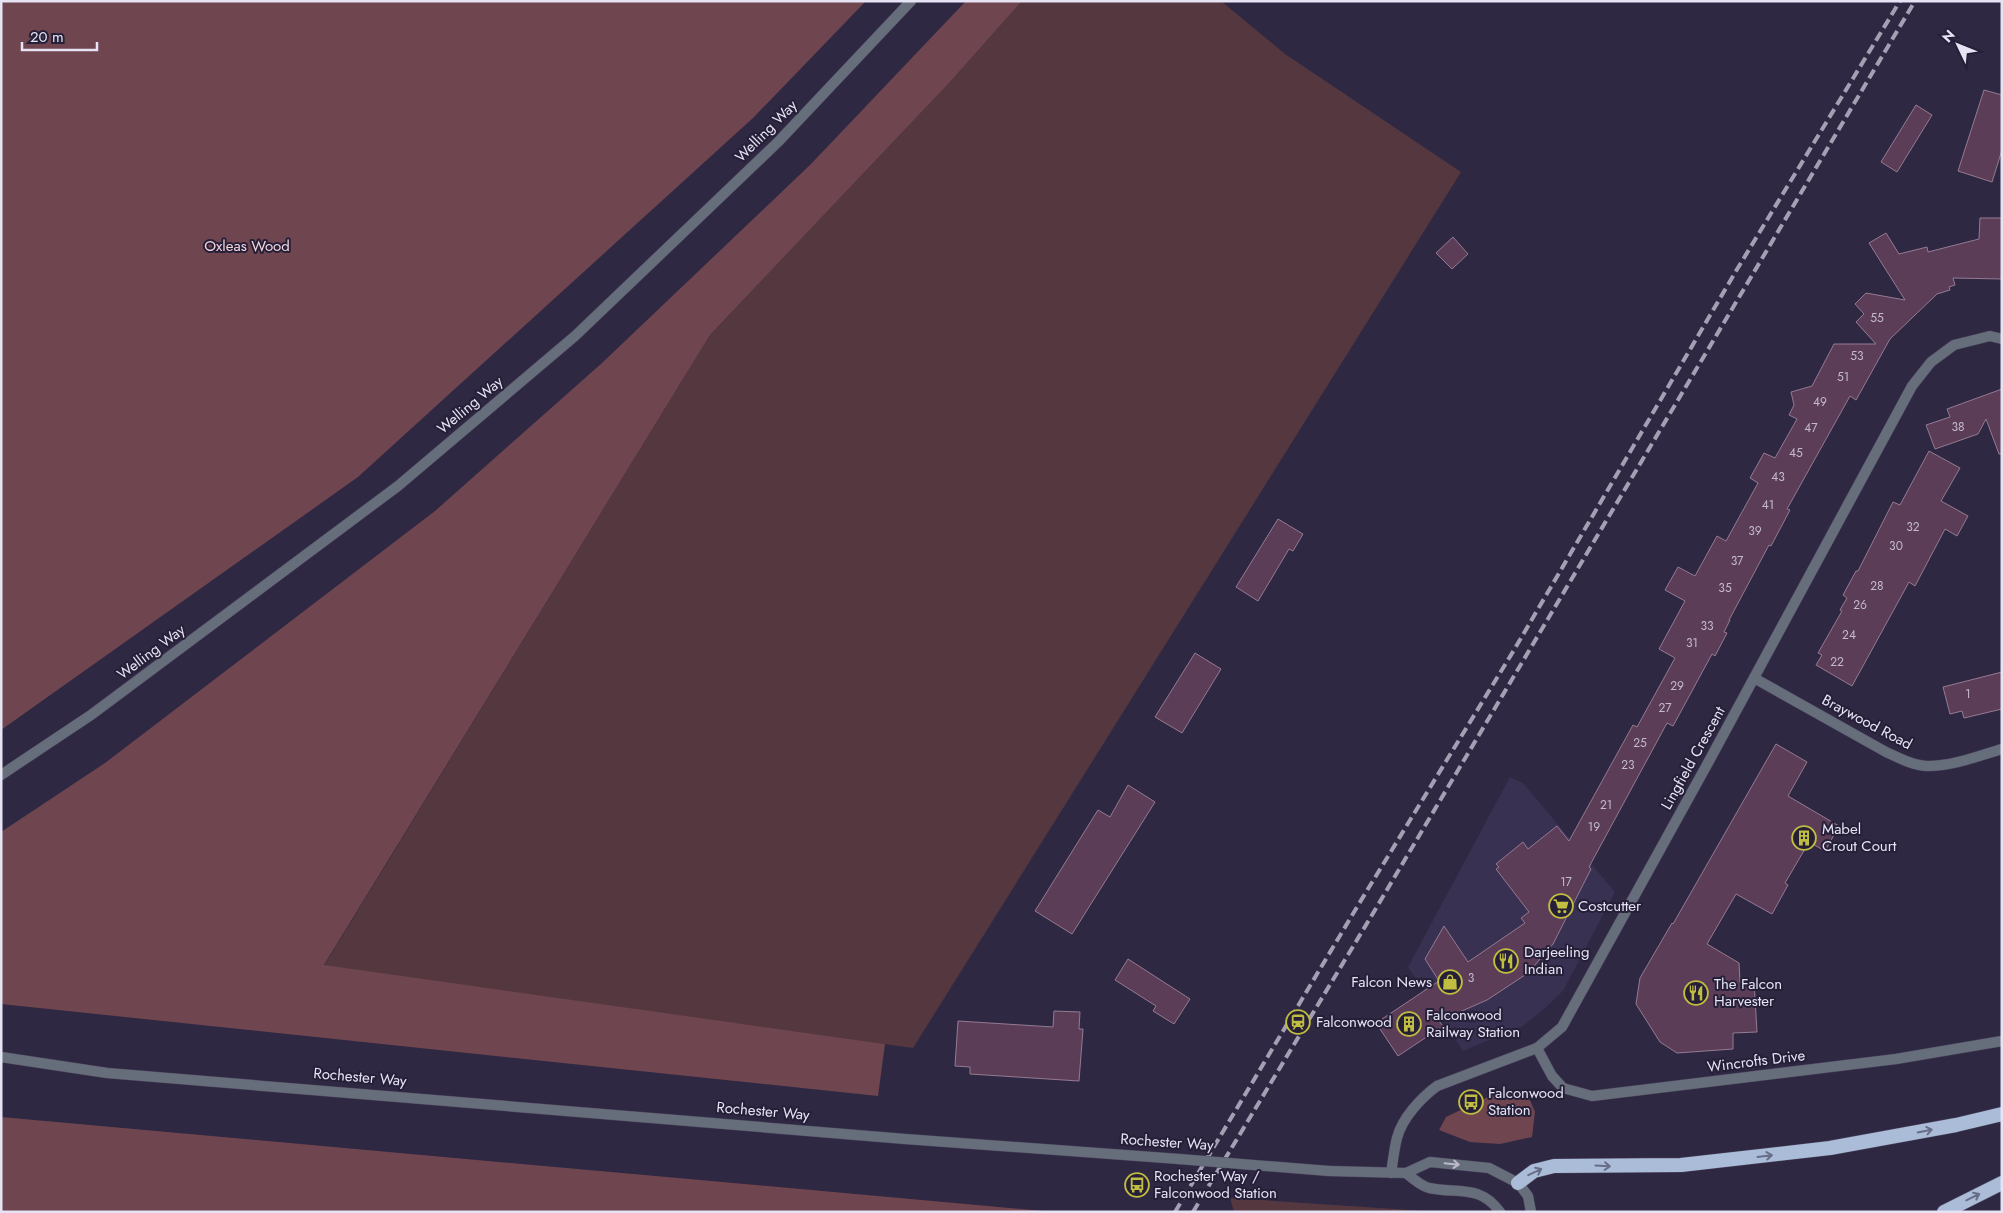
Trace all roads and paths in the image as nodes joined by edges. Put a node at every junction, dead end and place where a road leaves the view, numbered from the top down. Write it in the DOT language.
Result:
graph roads {
  1 [pos="911,1"];
  2 [pos="2002,339"];
  3 [pos="1754,678"];
  4 [pos="2002,749"];
  5 [pos="1,775"];
  6 [pos="2002,1041"];
  7 [pos="1536,1048"];
  8 [pos="1,1057"];
  9 [pos="2002,1114"];
  10 [pos="1391,1173"];
  11 [pos="1406,1173"];
  12 [pos="1518,1183"];
  13 [pos="2002,1183"];
  14 [pos="1500,1212"];
  15 [pos="1531,1212"];
  16 [pos="1944,1212"];
  1 -- 5 [label="street, Welling Way"];
  2 -- 3 [label="street, Lingfield Crescent"];
  3 -- 4 [label="street, Braywood Road"];
  3 -- 7 [label="street, Lingfield Crescent"];
  6 -- 7 [label="street, Wincrofts Drive"];
  7 -- 10 [label="street, Lingfield Crescent"];
  8 -- 10 [label="street, Rochester Way, bridge"];
  12 -- 9 [label="highway, one-way"];
  10 -- 11 [label="street, Rochester Way"];
  11 -- 12 [label="street, Rochester Way, one-way"];
  11 -- 14 [label="street"];
  12 -- 15 [label="street"];
  16 -- 13 [label="highway, one-way"];
}
